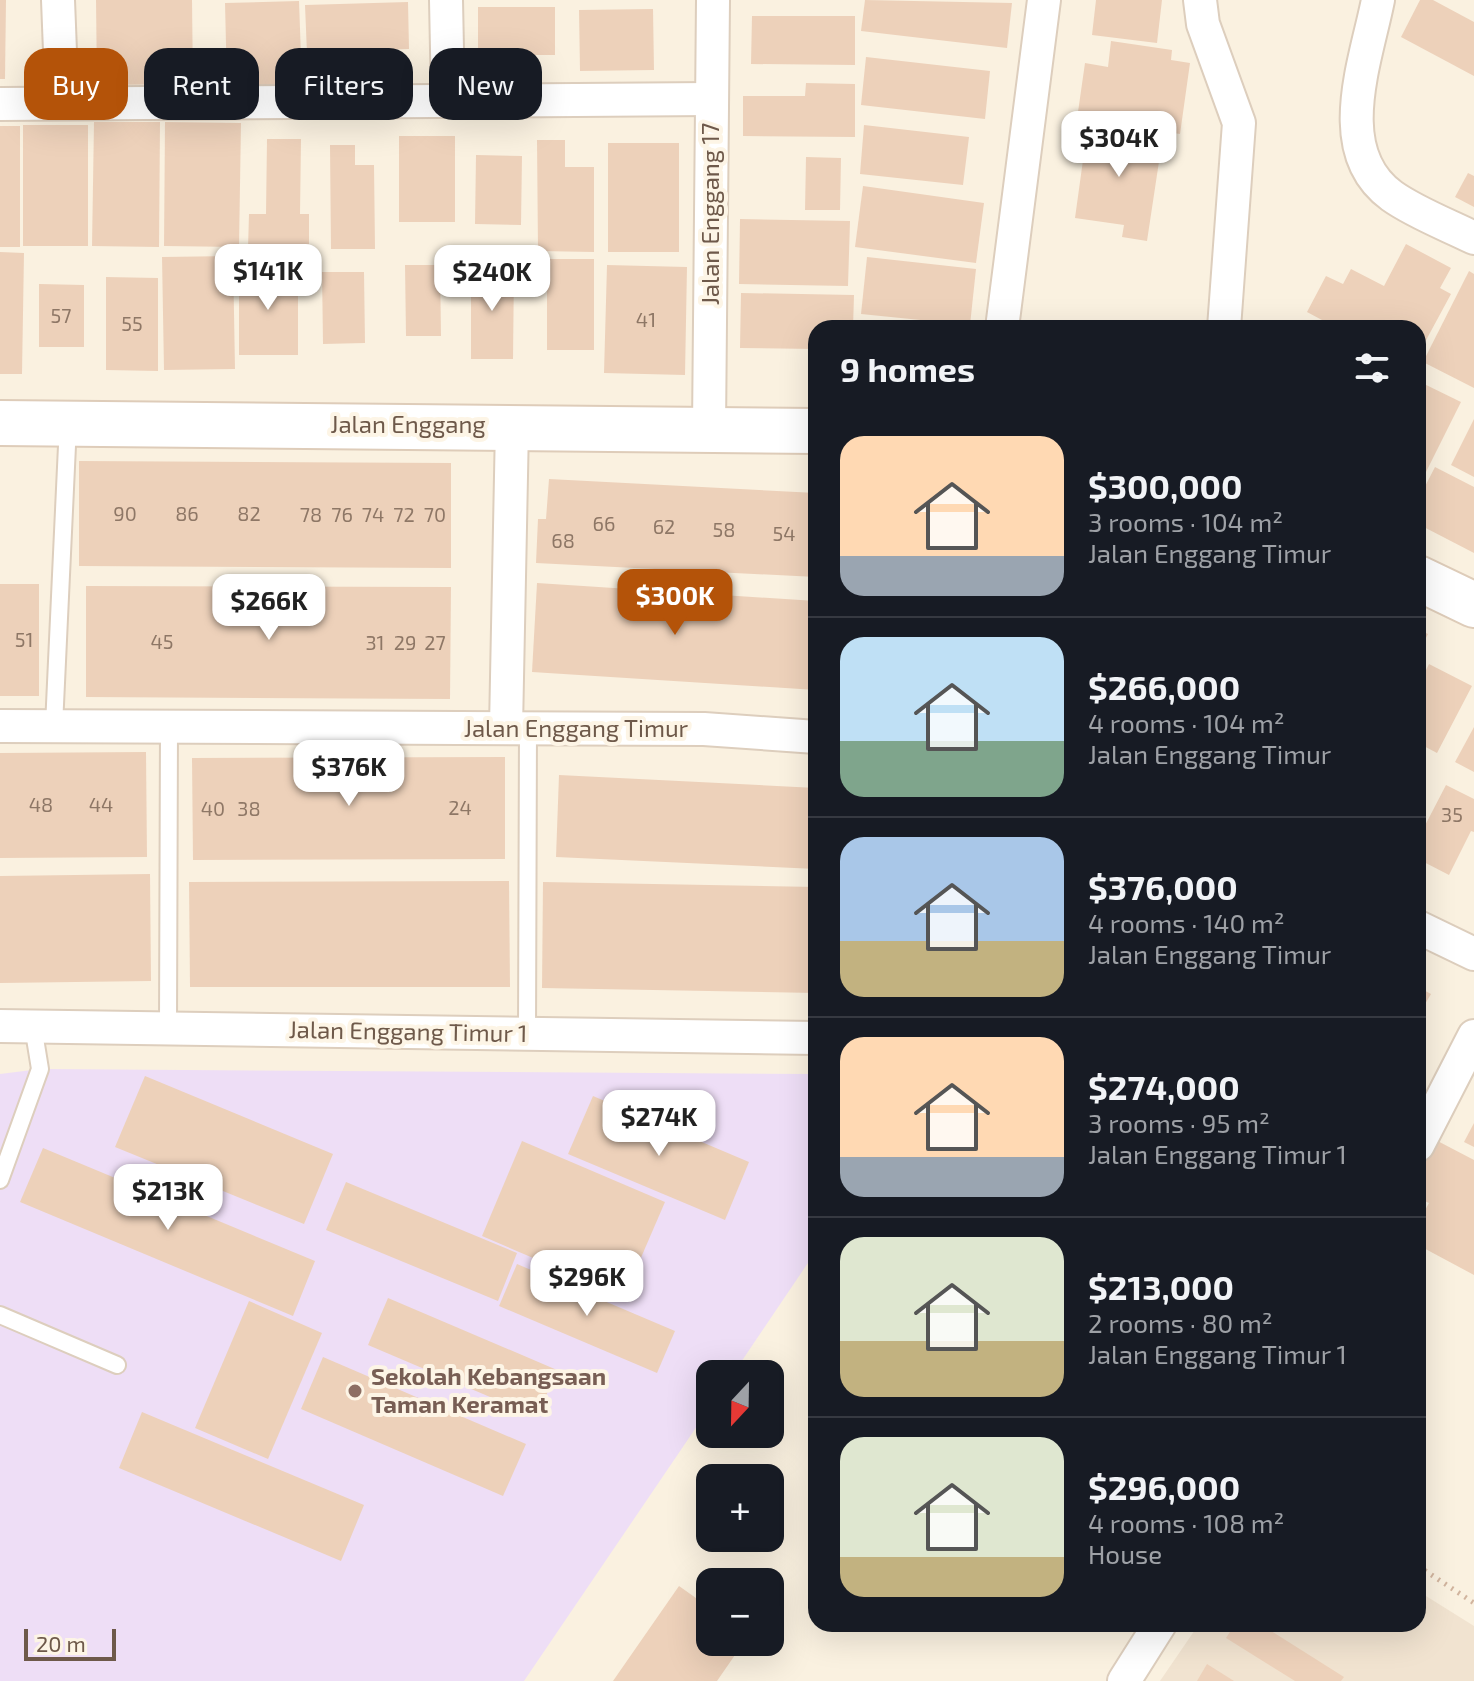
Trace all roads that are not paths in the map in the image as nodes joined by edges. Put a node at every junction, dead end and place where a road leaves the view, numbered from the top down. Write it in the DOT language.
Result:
graph roads {
  1 [pos="58,0"];
  2 [pos="446,0"];
  3 [pos="713,0"];
  4 [pos="1044,0"];
  5 [pos="1200,0"];
  6 [pos="1378,0"];
  7 [pos="60,48"];
  8 [pos="447,48"];
  9 [pos="429,99"];
  10 [pos="542,99"];
  11 [pos="712,99"];
  12 [pos="128,102"];
  13 [pos="0,104"];
  14 [pos="24,104"];
  15 [pos="1474,238"];
  16 [pos="1003,320"];
  17 [pos="1225,320"];
  18 [pos="0,423"];
  19 [pos="68,424"];
  20 [pos="512,426"];
  21 [pos="709,429"];
  22 [pos="808,431"];
  23 [pos="1426,582"];
  24 [pos="1474,605"];
  25 [pos="0,726"];
  26 [pos="54,726"];
  27 [pos="169,727"];
  28 [pos="517,728"];
  29 [pos="808,736"];
  30 [pos="1426,931"];
  31 [pos="1474,954"];
  32 [pos="0,1026"];
  33 [pos="33,1026"];
  34 [pos="168,1028"];
  35 [pos="527,1034"];
  36 [pos="1474,1036"];
  37 [pos="808,1038"];
  38 [pos="1426,1129"];
  39 [pos="0,1180"];
  40 [pos="0,1315"];
  41 [pos="117,1365"];
  42 [pos="1155,1632"];
  43 [pos="1124,1681"];
  1 -- 7 [label="street"];
  2 -- 8 [label="street"];
  3 -- 11 [label="street, Jalan Enggang 17"];
  4 -- 16 [label="street"];
  5 -- 17 [label="street"];
  6 -- 15 [label="street"];
  9 -- 12 [label="street"];
  10 -- 11 [label="street"];
  11 -- 21 [label="street, Jalan Enggang 17"];
  13 -- 14 [label="street"];
  18 -- 19 [label="main road, Jalan Enggang"];
  19 -- 20 [label="main road, Jalan Enggang"];
  19 -- 26 [label="lane"];
  20 -- 21 [label="main road, Jalan Enggang"];
  20 -- 28 [label="street"];
  21 -- 22 [label="main road, Jalan Enggang"];
  23 -- 24 [label="main road"];
  25 -- 26 [label="street, Jalan Enggang Timur"];
  26 -- 27 [label="street, Jalan Enggang Timur"];
  27 -- 28 [label="street, Jalan Enggang Timur"];
  27 -- 34 [label="lane"];
  28 -- 29 [label="street, Jalan Enggang Timur"];
  28 -- 35 [label="lane"];
  30 -- 31 [label="street"];
  32 -- 33 [label="street, Jalan Enggang Timur 1"];
  33 -- 34 [label="street, Jalan Enggang Timur 1"];
  33 -- 39 [label="lane"];
  34 -- 35 [label="street, Jalan Enggang Timur 1"];
  35 -- 37 [label="street, Jalan Enggang Timur 1"];
  36 -- 38 [label="street"];
  40 -- 41 [label="lane"];
  42 -- 43 [label="street"];
}
